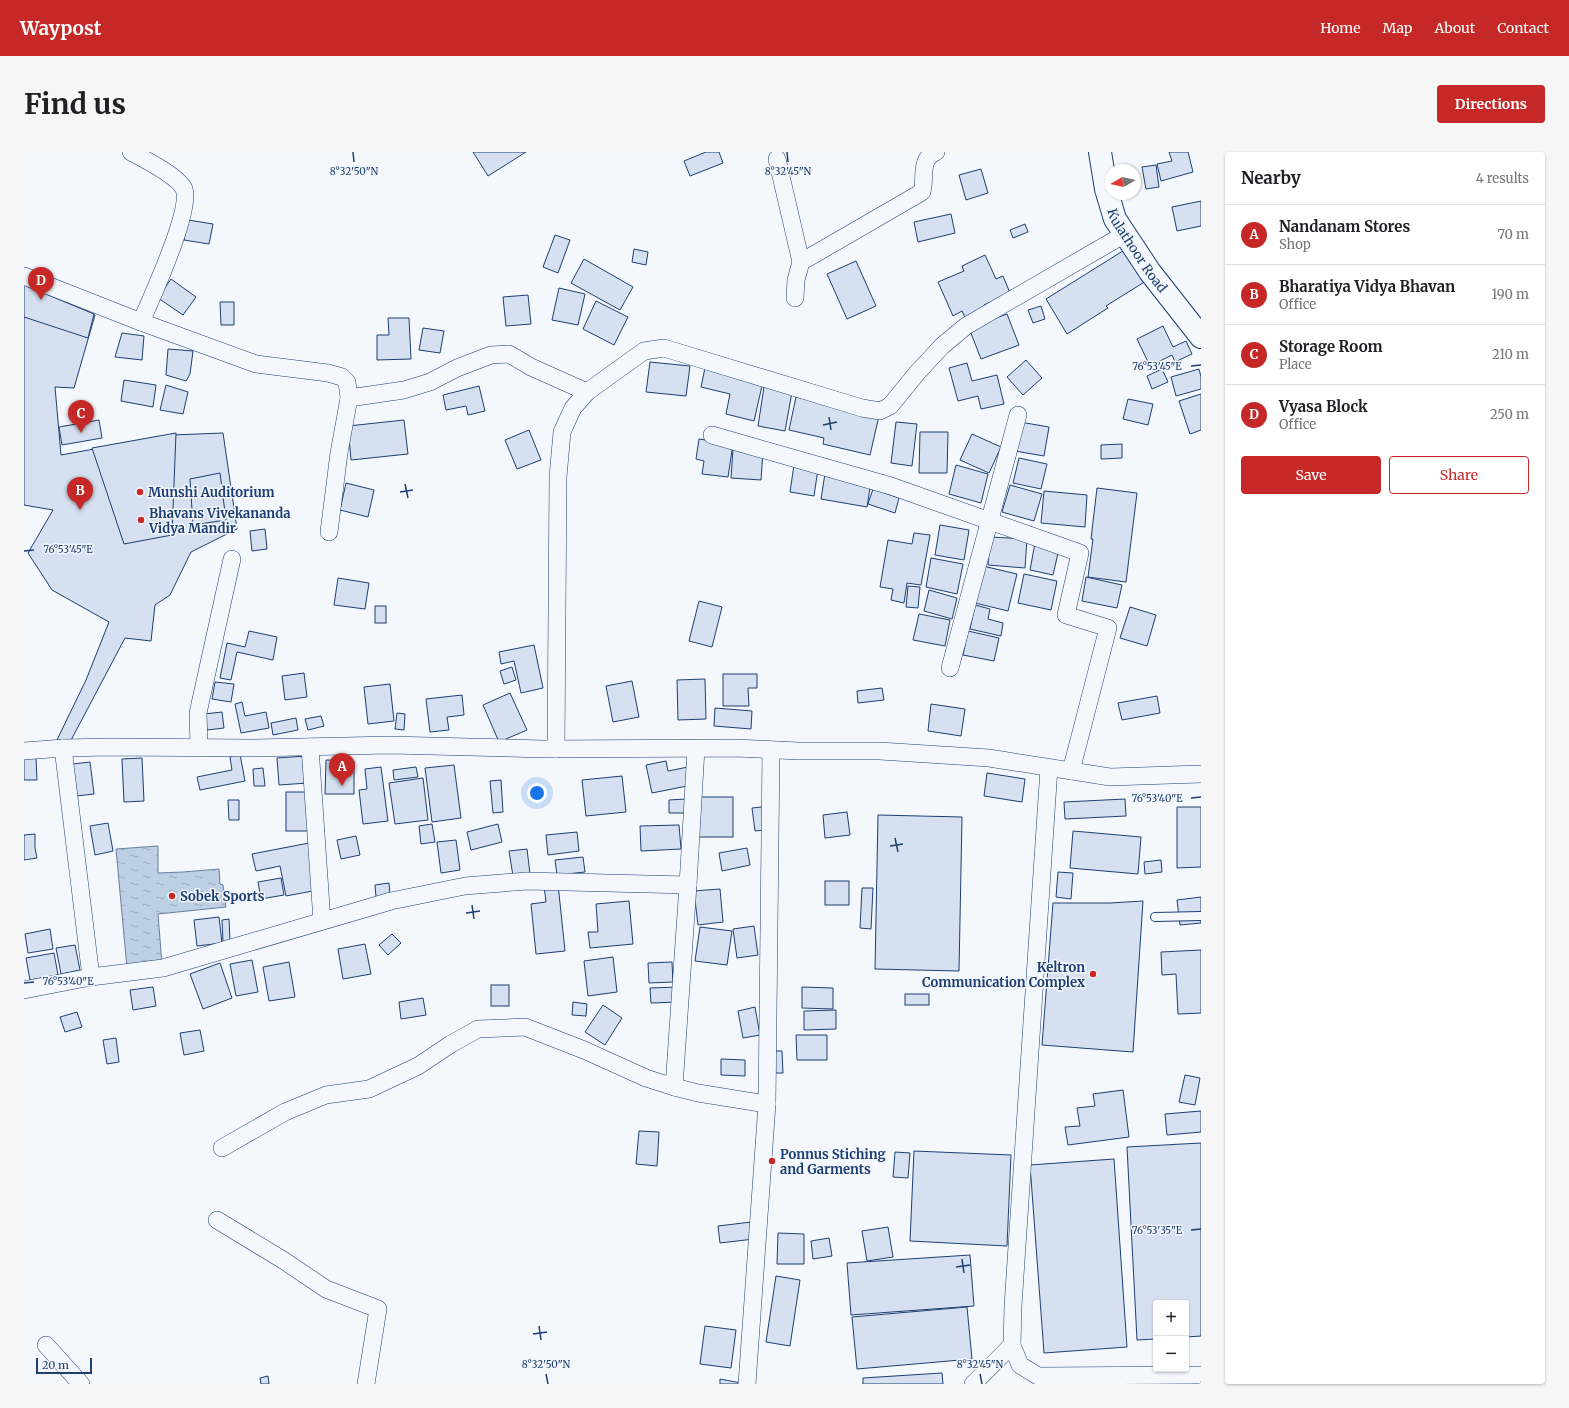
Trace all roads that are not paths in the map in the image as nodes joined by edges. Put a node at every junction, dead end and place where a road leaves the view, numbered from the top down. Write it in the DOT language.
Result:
graph roads {
  1 [pos="131,152"];
  2 [pos="936,152"];
  3 [pos="1100,152"];
  4 [pos="777,159"];
  5 [pos="1125,234"];
  6 [pos="802,262"];
  7 [pos="24,276"];
  8 [pos="795,298"];
  9 [pos="141,322"];
  10 [pos="1201,337"];
  11 [pos="588,392"];
  12 [pos="349,398"];
  13 [pos="1018,415"];
  14 [pos="712,435"];
  15 [pos="989,521"];
  16 [pos="329,532"];
  17 [pos="232,559"];
  18 [pos="950,668"];
  19 [pos="198,747"];
  20 [pos="310,747"];
  21 [pos="63,748"];
  22 [pos="556,749"];
  23 [pos="696,749"];
  24 [pos="771,750"];
  25 [pos="24,751"];
  26 [pos="1049,768"];
  27 [pos="1071,771"];
  28 [pos="1201,774"];
  29 [pos="688,885"];
  30 [pos="1201,916"];
  31 [pos="1155,917"];
  32 [pos="322,921"];
  33 [pos="91,977"];
  34 [pos="24,990"];
  35 [pos="674,1087"];
  36 [pos="767,1104"];
  37 [pos="222,1148"];
  38 [pos="218,1220"];
  39 [pos="46,1345"];
  40 [pos="1012,1345"];
  41 [pos="1201,1375"];
  42 [pos="1060,1380"];
  43 [pos="81,1384"];
  44 [pos="366,1384"];
  45 [pos="747,1384"];
  46 [pos="974,1384"];
  1 -- 9 [label="street"];
  2 -- 6 [label="street"];
  3 -- 5 [label="main road, Kulathoor Road"];
  4 -- 6 [label="street"];
  5 -- 10 [label="main road, Kulathoor Road"];
  5 -- 11 [label="street"];
  6 -- 8 [label="street"];
  7 -- 9 [label="street"];
  9 -- 12 [label="street"];
  11 -- 12 [label="street"];
  11 -- 22 [label="street"];
  12 -- 16 [label="street"];
  13 -- 15 [label="street"];
  14 -- 15 [label="street"];
  15 -- 18 [label="street"];
  15 -- 27 [label="street"];
  17 -- 19 [label="street"];
  19 -- 20 [label="street"];
  19 -- 21 [label="street"];
  20 -- 22 [label="street"];
  20 -- 32 [label="street"];
  21 -- 25 [label="street"];
  21 -- 33 [label="street"];
  22 -- 23 [label="street"];
  23 -- 24 [label="street"];
  23 -- 29 [label="street"];
  24 -- 26 [label="street"];
  24 -- 36 [label="street"];
  26 -- 27 [label="street"];
  26 -- 40 [label="street"];
  27 -- 28 [label="street"];
  29 -- 32 [label="street"];
  29 -- 35 [label="street"];
  30 -- 31 [label="lane"];
  32 -- 33 [label="street"];
  33 -- 34 [label="street"];
  35 -- 36 [label="street"];
  35 -- 37 [label="street"];
  36 -- 45 [label="street"];
  38 -- 44 [label="street"];
  39 -- 43 [label="street"];
  40 -- 42 [label="street"];
  40 -- 46 [label="street"];
  41 -- 42 [label="street"];
}
